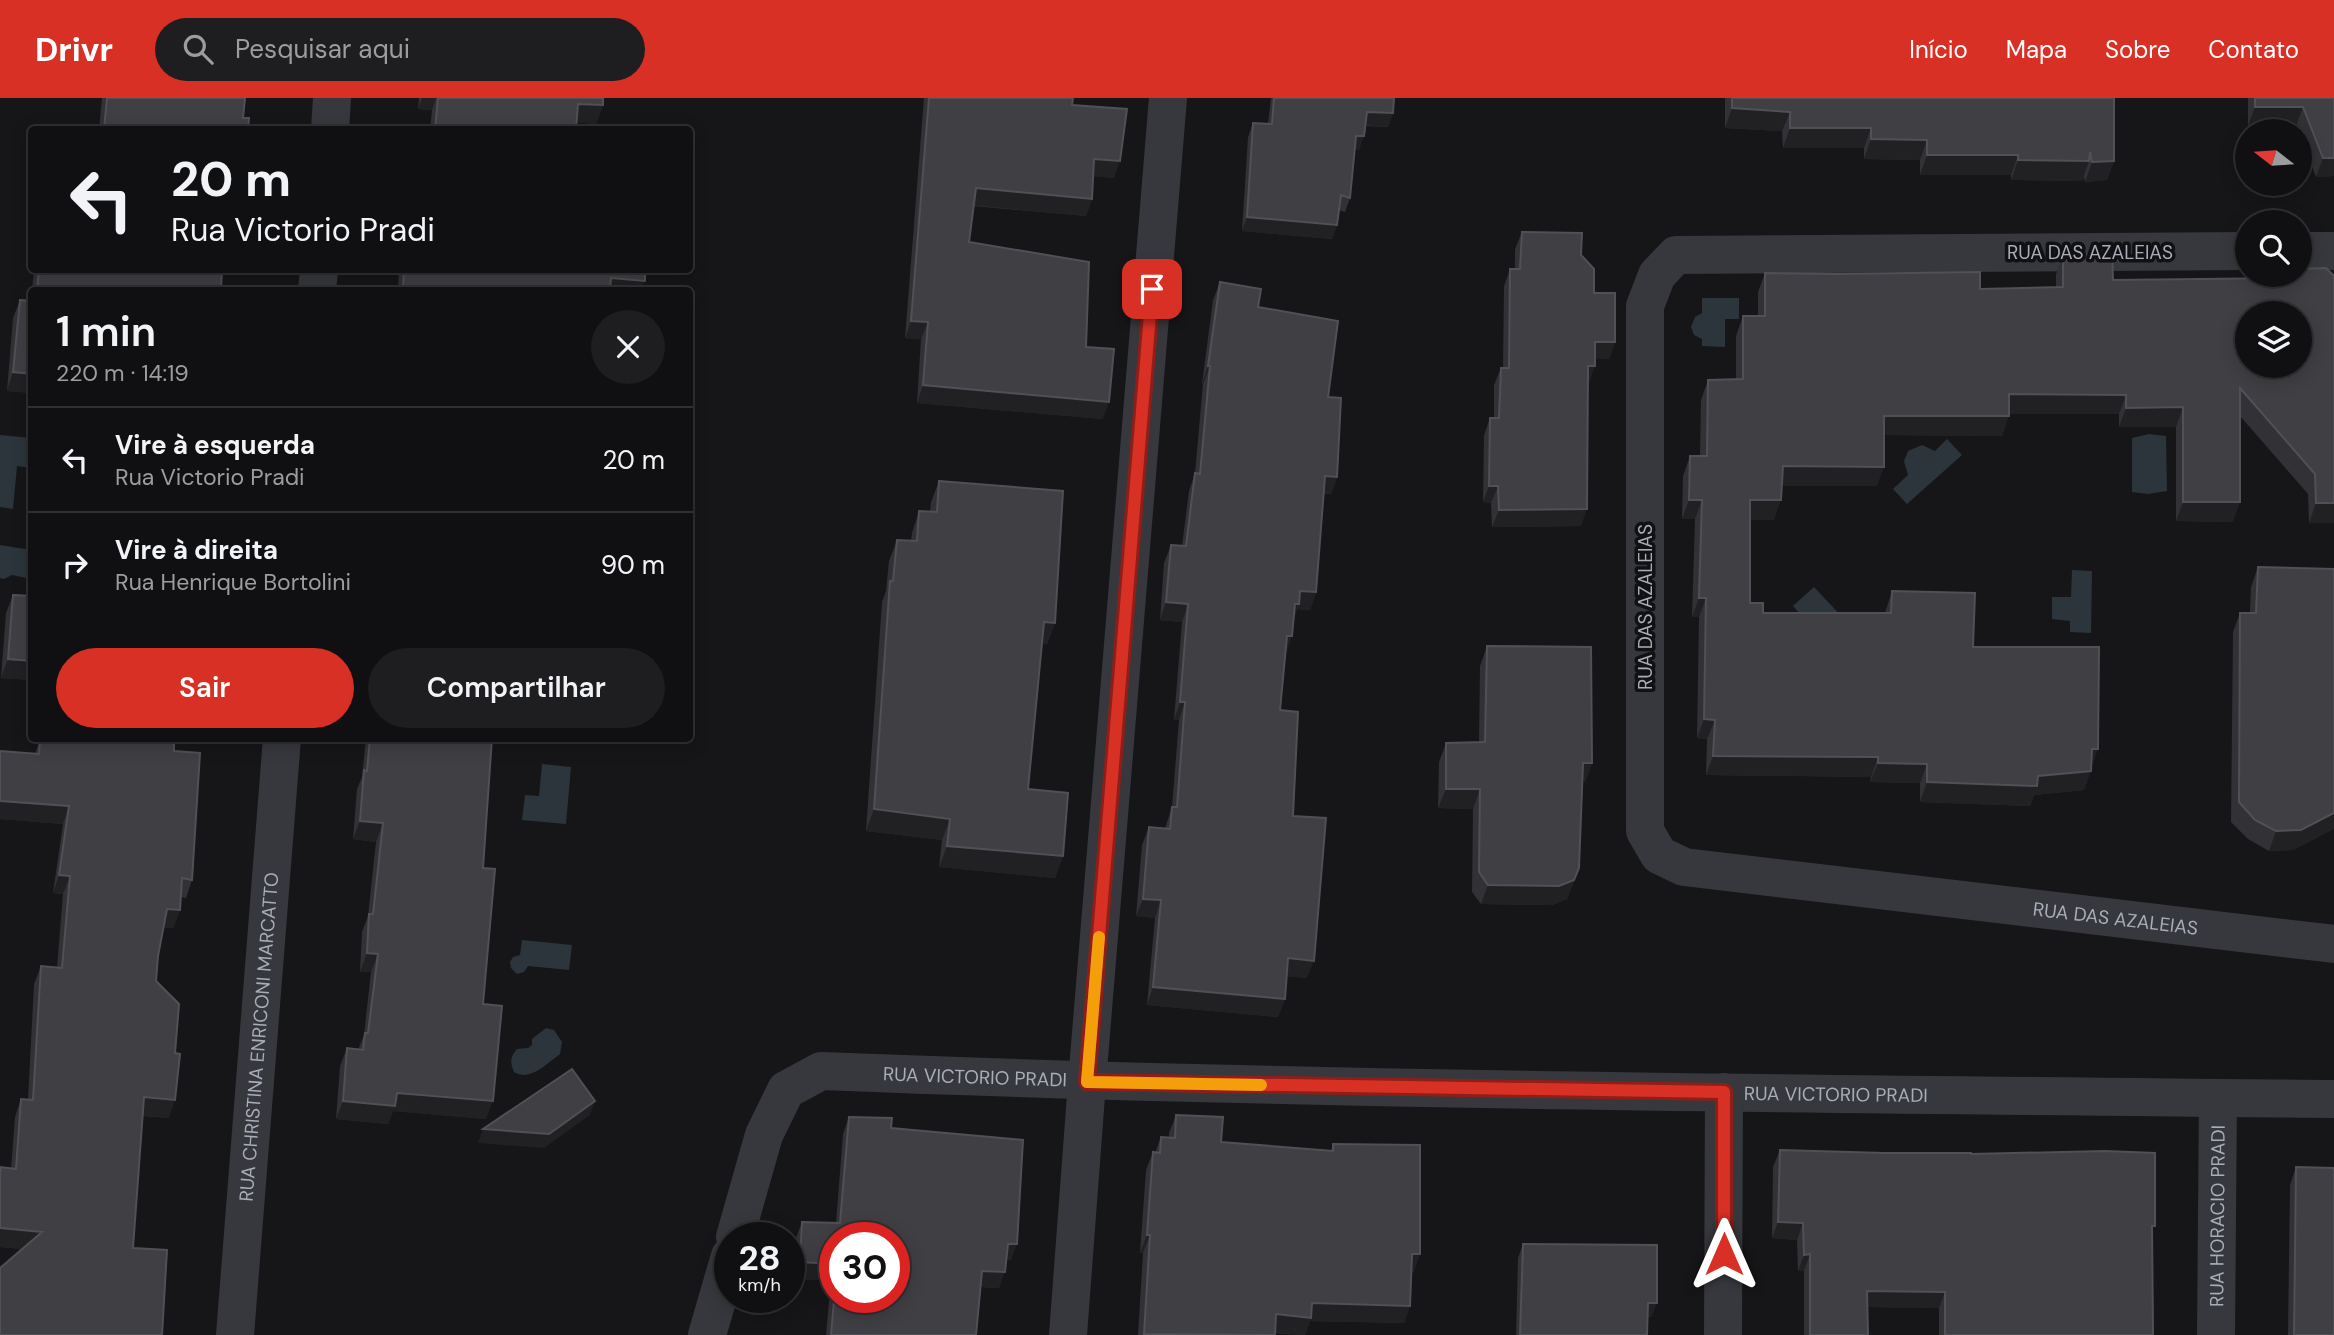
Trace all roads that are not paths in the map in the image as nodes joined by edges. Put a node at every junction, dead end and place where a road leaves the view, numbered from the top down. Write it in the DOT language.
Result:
graph roads {
  1 [pos="332,98"];
  2 [pos="1168,98"];
  3 [pos="330,126"];
  4 [pos="2235,251"];
  5 [pos="2312,251"];
  6 [pos="2334,251"];
  7 [pos="282,742"];
  8 [pos="2334,944"];
  9 [pos="1087,1082"];
  10 [pos="1724,1092"];
  11 [pos="2218,1098"];
  12 [pos="2334,1099"];
  13 [pos="739,1222"];
  14 [pos="714,1311"];
  15 [pos="235,1335"];
  16 [pos="707,1335"];
  17 [pos="1069,1335"];
  18 [pos="1723,1335"];
  19 [pos="2216,1335"];
  1 -- 3 [label="street"];
  2 -- 9 [label="street"];
  4 -- 8 [label="street, RUA DAS AZALEIAS"];
  5 -- 6 [label="street"];
  7 -- 15 [label="street, RUA CHRISTINA ENRICONI MARCATTO"];
  9 -- 10 [label="street, RUA VICTORIO PRADI"];
  9 -- 13 [label="street, RUA VICTORIO PRADI"];
  9 -- 17 [label="street"];
  10 -- 11 [label="street, RUA VICTORIO PRADI"];
  10 -- 18 [label="street"];
  11 -- 12 [label="street, RUA VICTORIO PRADI"];
  11 -- 19 [label="street, RUA HORACIO PRADI"];
  14 -- 16 [label="street"];
}
